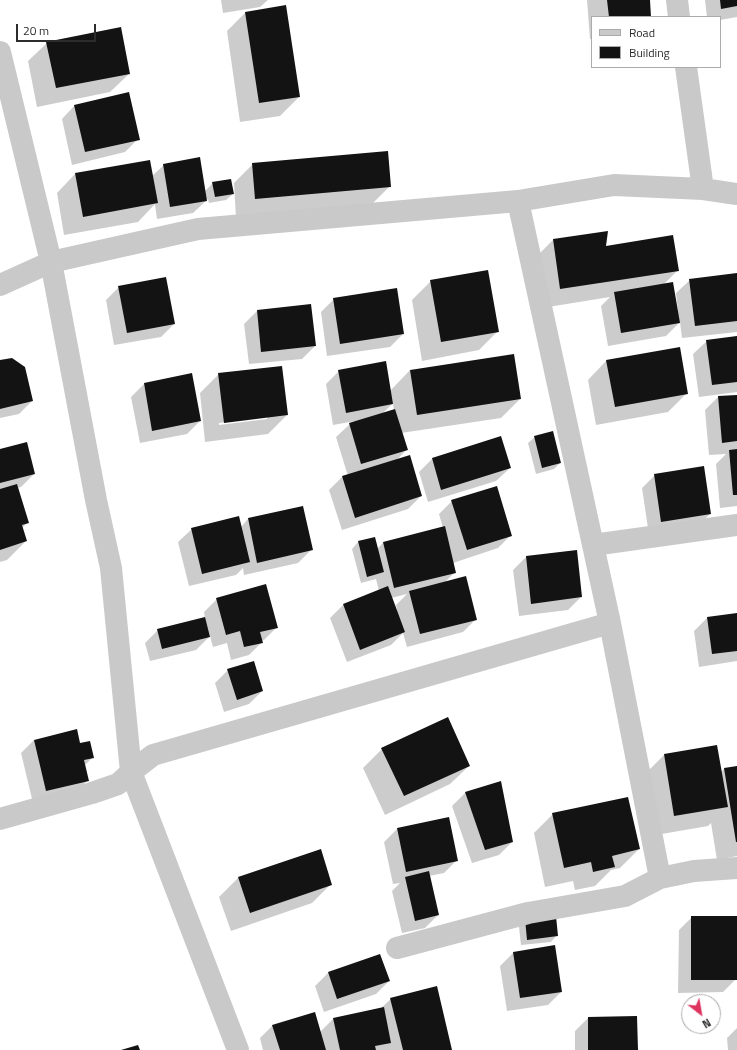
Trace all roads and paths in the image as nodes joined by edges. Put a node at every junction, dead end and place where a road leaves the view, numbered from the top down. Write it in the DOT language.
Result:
graph roads {
  1 [pos="677,0"];
  2 [pos="679,16"];
  3 [pos="0,52"];
  4 [pos="686,68"];
  5 [pos="703,189"];
  6 [pos="737,194"];
  7 [pos="518,201"];
  8 [pos="51,262"];
  9 [pos="0,285"];
  10 [pos="737,525"];
  11 [pos="593,545"];
  12 [pos="610,623"];
  13 [pos="131,772"];
  14 [pos="0,818"];
  15 [pos="737,868"];
  16 [pos="660,878"];
  17 [pos="397,948"];
  18 [pos="238,1050"];
  1 -- 2 [label="street"];
  3 -- 8 [label="street"];
  4 -- 5 [label="street"];
  5 -- 6 [label="street"];
  5 -- 7 [label="street"];
  7 -- 8 [label="street"];
  7 -- 11 [label="street"];
  8 -- 9 [label="street"];
  8 -- 13 [label="street"];
  10 -- 11 [label="street"];
  11 -- 12 [label="street"];
  12 -- 13 [label="street"];
  12 -- 16 [label="street"];
  13 -- 14 [label="street"];
  13 -- 18 [label="street"];
  15 -- 16 [label="street"];
  16 -- 17 [label="street"];
}
